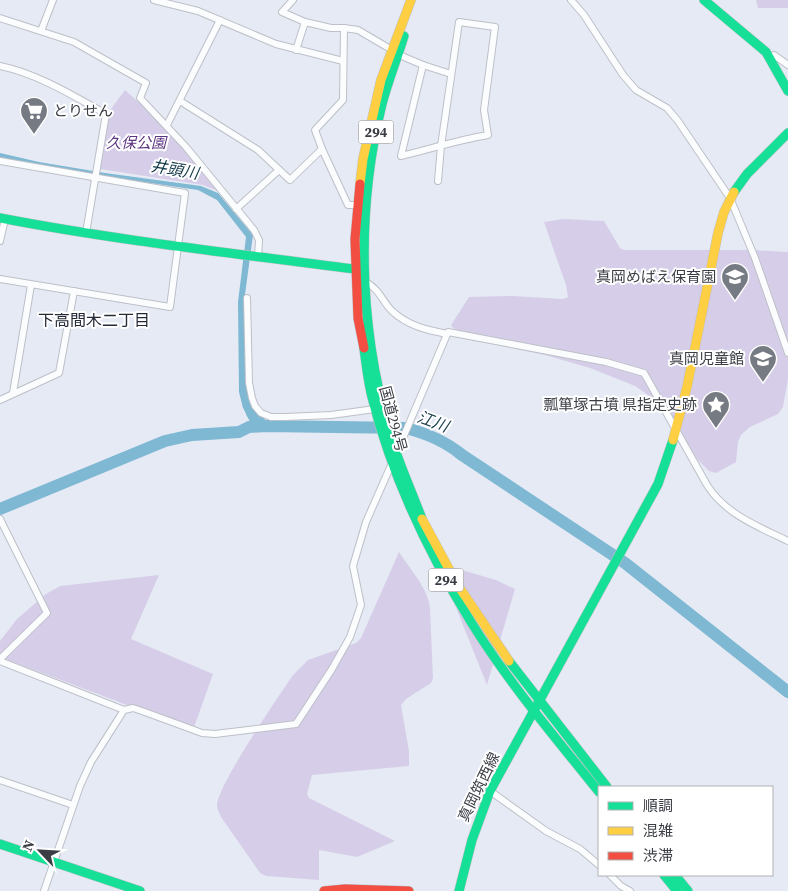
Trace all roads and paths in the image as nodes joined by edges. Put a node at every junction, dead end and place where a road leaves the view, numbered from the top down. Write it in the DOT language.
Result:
graph roads {
  1 [pos="53,0"];
  2 [pos="154,0"];
  3 [pos="293,0"];
  4 [pos="411,0"];
  5 [pos="419,0"];
  6 [pos="571,0"];
  7 [pos="704,0"];
  8 [pos="0,18"];
  9 [pos="220,20"];
  10 [pos="305,22"];
  11 [pos="344,28"];
  12 [pos="41,31"];
  13 [pos="296,50"];
  14 [pos="394,51"];
  15 [pos="770,58"];
  16 [pos="343,61"];
  17 [pos="423,65"];
  18 [pos="788,65"];
  19 [pos="0,66"];
  20 [pos="451,74"];
  21 [pos="788,91"];
  22 [pos="180,101"];
  23 [pos="167,125"];
  24 [pos="788,133"];
  25 [pos="441,146"];
  26 [pos="322,150"];
  27 [pos="0,161"];
  28 [pos="279,170"];
  29 [pos="94,178"];
  30 [pos="438,181"];
  31 [pos="730,198"];
  32 [pos="356,205"];
  33 [pos="236,209"];
  34 [pos="2,218"];
  35 [pos="86,234"];
  36 [pos="0,241"];
  37 [pos="178,247"];
  38 [pos="256,257"];
  39 [pos="354,270"];
  40 [pos="364,270"];
  41 [pos="0,279"];
  42 [pos="365,281"];
  43 [pos="31,285"];
  44 [pos="74,291"];
  45 [pos="247,298"];
  46 [pos="447,334"];
  47 [pos="788,353"];
  48 [pos="13,394"];
  49 [pos="0,400"];
  50 [pos="379,412"];
  51 [pos="676,431"];
  52 [pos="387,436"];
  53 [pos="396,453"];
  54 [pos="391,465"];
  55 [pos="0,519"];
  56 [pos="788,541"];
  57 [pos="0,660"];
  58 [pos="540,702"];
  59 [pos="124,710"];
  60 [pos="535,711"];
  61 [pos="0,780"];
  62 [pos="606,786"];
  63 [pos="490,791"];
  64 [pos="598,791"];
  65 [pos="73,805"];
  66 [pos="0,844"];
  67 [pos="54,862"];
  68 [pos="598,864"];
  69 [pos="611,876"];
  70 [pos="665,876"];
  71 [pos="676,876"];
  72 [pos="344,890"];
  73 [pos="44,891"];
  74 [pos="140,891"];
  75 [pos="324,891"];
  76 [pos="408,891"];
  77 [pos="460,891"];
  78 [pos="630,891"];
  79 [pos="677,891"];
  80 [pos="688,891"];
  1 -- 12 [label="street"];
  2 -- 9 [label="street"];
  3 -- 10 [label="street"];
  4 -- 14 [label="main road, 国道294号 / 294"];
  5 -- 14 [label="main road, 国道294号 / 294"];
  6 -- 31 [label="street"];
  7 -- 15 [label="main road"];
  8 -- 12 [label="street"];
  9 -- 13 [label="street"];
  9 -- 22 [label="street"];
  10 -- 11 [label="street"];
  10 -- 13 [label="street"];
  11 -- 14 [label="street"];
  11 -- 16 [label="street"];
  12 -- 23 [label="street"];
  13 -- 16 [label="street"];
  14 -- 17 [label="street"];
  14 -- 32 [label="main road, 国道294号 / 294"];
  14 -- 40 [label="main road, 国道294号 / 294"];
  15 -- 18 [label="street"];
  15 -- 21 [label="main road"];
  16 -- 26 [label="street"];
  17 -- 20 [label="street"];
  17 -- 25 [label="street"];
  19 -- 29 [label="street"];
  20 -- 25 [label="street"];
  20 -- 25 [label="street"];
  22 -- 23 [label="street"];
  22 -- 28 [label="street"];
  23 -- 33 [label="street"];
  24 -- 31 [label="main road, 真岡筑西線"];
  25 -- 30 [label="street"];
  26 -- 28 [label="street"];
  26 -- 32 [label="street"];
  27 -- 29 [label="street"];
  28 -- 33 [label="street"];
  29 -- 35 [label="street"];
  29 -- 37 [label="street"];
  31 -- 47 [label="street"];
  31 -- 51 [label="main road, 真岡筑西線"];
  32 -- 39 [label="main road, 国道294号 / 294"];
  33 -- 38 [label="street"];
  34 -- 35 [label="main road"];
  34 -- 36 [label="street"];
  35 -- 37 [label="main road"];
  37 -- 38 [label="main road"];
  37 -- 44 [label="street"];
  38 -- 39 [label="main road"];
  39 -- 40 [label="main road"];
  39 -- 50 [label="main road, 国道294号 / 294"];
  40 -- 42 [label="main road, 国道294号 / 294"];
  41 -- 43 [label="street"];
  42 -- 46 [label="street"];
  42 -- 50 [label="main road, 国道294号 / 294"];
  43 -- 44 [label="street"];
  43 -- 48 [label="street"];
  44 -- 48 [label="street"];
  45 -- 50 [label="street"];
  46 -- 51 [label="street"];
  46 -- 53 [label="street"];
  48 -- 49 [label="street"];
  50 -- 52 [label="main road, 国道294号 / 294"];
  51 -- 56 [label="street"];
  51 -- 58 [label="main road, 真岡筑西線"];
  52 -- 53 [label="main road, 国道294号 / 294"];
  52 -- 54 [label="main road, 国道294号 / 294"];
  53 -- 54 [label="street"];
  53 -- 58 [label="main road, 国道294号 / 294"];
  54 -- 59 [label="street"];
  54 -- 60 [label="main road, 国道294号 / 294"];
  55 -- 57 [label="street"];
  57 -- 59 [label="street"];
  58 -- 60 [label="main road, 真岡筑西線"];
  58 -- 62 [label="main road, 国道294号 / 294"];
  59 -- 65 [label="street"];
  60 -- 63 [label="main road, 真岡筑西線"];
  60 -- 64 [label="main road, 国道294号 / 294"];
  61 -- 65 [label="street"];
  63 -- 68 [label="street"];
  63 -- 77 [label="main road, 真岡筑西線"];
  65 -- 67 [label="street"];
  66 -- 67 [label="main road"];
  67 -- 73 [label="street"];
  67 -- 74 [label="main road"];
  69 -- 78 [label="street"];
  70 -- 79 [label="main road"];
  71 -- 80 [label="main road"];
  72 -- 75 [label="main road"];
  72 -- 76 [label="main road"];
}
